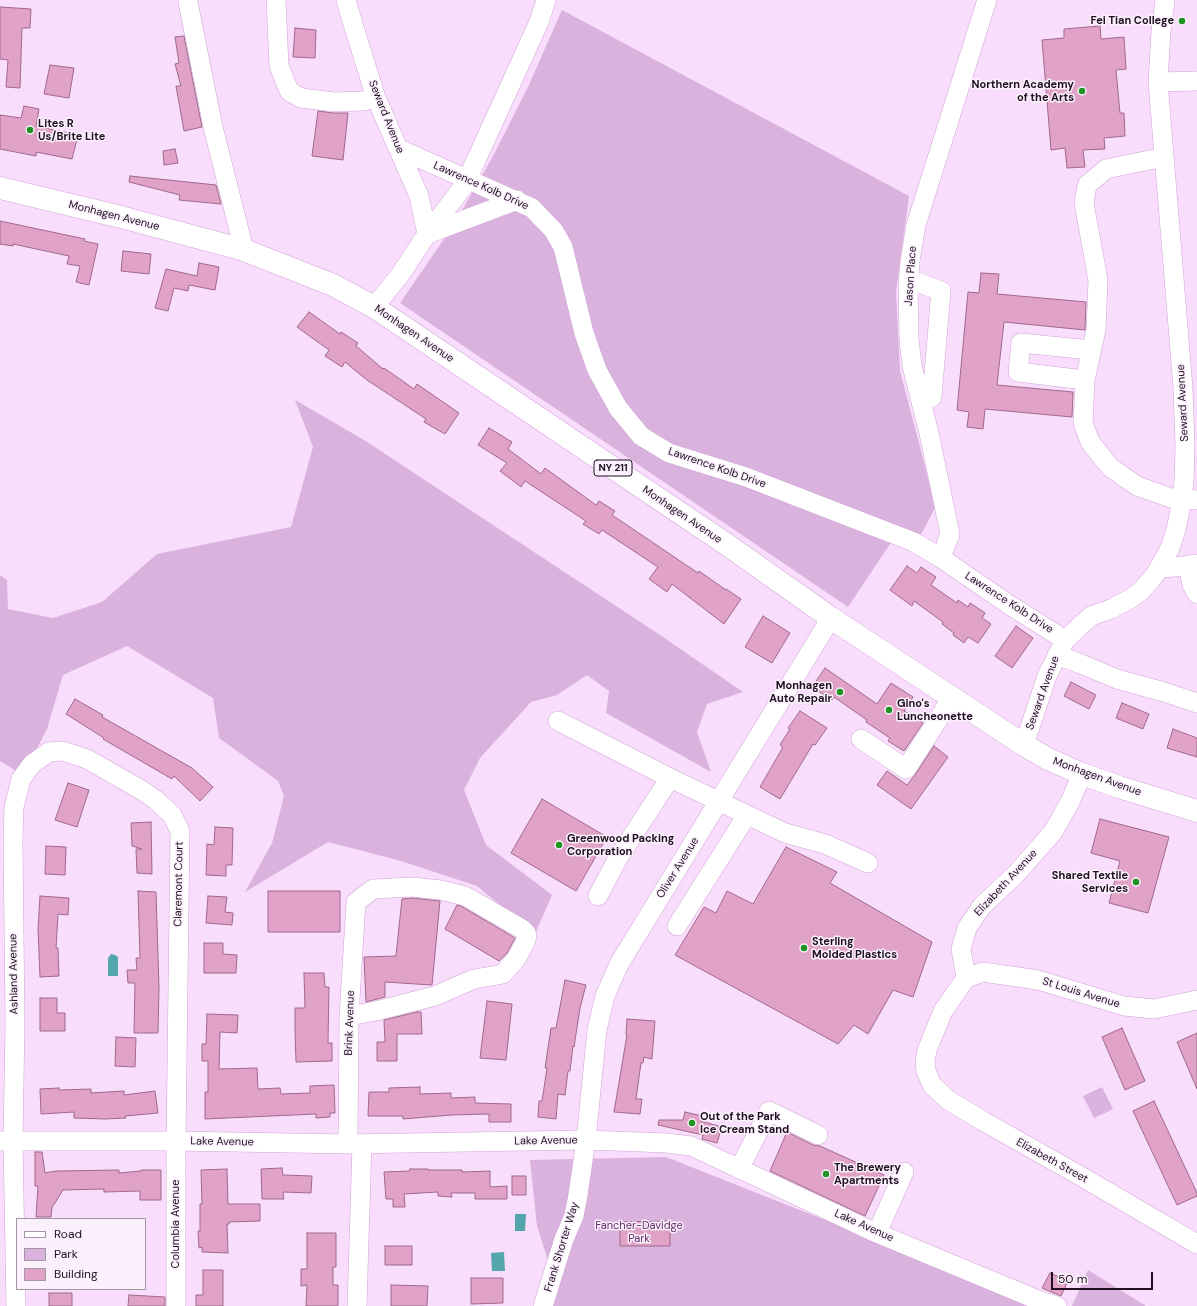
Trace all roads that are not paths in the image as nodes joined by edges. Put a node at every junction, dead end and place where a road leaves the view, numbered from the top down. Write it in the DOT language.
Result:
graph roads {
  1 [pos="276,0"];
  2 [pos="346,0"];
  3 [pos="546,0"];
  4 [pos="987,0"];
  5 [pos="1165,0"];
  6 [pos="188,2"];
  7 [pos="1197,81"];
  8 [pos="1158,82"];
  9 [pos="376,98"];
  10 [pos="399,149"];
  11 [pos="1164,157"];
  12 [pos="469,179"];
  13 [pos="0,188"];
  14 [pos="517,200"];
  15 [pos="427,234"];
  16 [pos="244,250"];
  17 [pos="909,279"];
  18 [pos="374,307"];
  19 [pos="1090,350"];
  20 [pos="1085,380"];
  21 [pos="921,402"];
  22 [pos="1189,500"];
  23 [pos="941,558"];
  24 [pos="1192,565"];
  25 [pos="1159,568"];
  26 [pos="1197,594"];
  27 [pos="831,618"];
  28 [pos="1061,647"];
  29 [pos="952,698"];
  30 [pos="1197,703"];
  31 [pos="558,721"];
  32 [pos="862,738"];
  33 [pos="1024,745"];
  34 [pos="1082,774"];
  35 [pos="670,778"];
  36 [pos="719,802"];
  37 [pos="14,807"];
  38 [pos="1197,811"];
  39 [pos="747,815"];
  40 [pos="868,863"];
  41 [pos="679,868"];
  42 [pos="705,882"];
  43 [pos="598,896"];
  44 [pos="677,926"];
  45 [pos="966,978"];
  46 [pos="1197,1000"];
  47 [pos="349,1016"];
  48 [pos="818,1135"];
  49 [pos="586,1140"];
  50 [pos="7,1141"];
  51 [pos="176,1142"];
  52 [pos="355,1144"];
  53 [pos="739,1169"];
  54 [pos="904,1172"];
  55 [pos="877,1232"];
  56 [pos="1197,1244"];
  57 [pos="16,1306"];
  58 [pos="176,1306"];
  59 [pos="358,1306"];
  60 [pos="544,1306"];
  61 [pos="1058,1306"];
  1 -- 9 [label="street"];
  2 -- 9 [label="street, Seward Avenue"];
  3 -- 12 [label="street"];
  4 -- 17 [label="street, Jason Place"];
  5 -- 8 [label="street, Seward Avenue"];
  6 -- 16 [label="street"];
  7 -- 8 [label="street"];
  8 -- 11 [label="street, Seward Avenue"];
  9 -- 10 [label="street, Seward Avenue"];
  10 -- 12 [label="street, Lawrence Kolb Drive"];
  10 -- 15 [label="street, Seward Avenue"];
  11 -- 19 [label="street"];
  11 -- 22 [label="street, Seward Avenue"];
  12 -- 14 [label="street, Lawrence Kolb Drive"];
  12 -- 15 [label="street"];
  13 -- 16 [label="main road, Monhagen Avenue / NY 211"];
  14 -- 15 [label="street"];
  14 -- 23 [label="street, Lawrence Kolb Drive"];
  15 -- 18 [label="street"];
  16 -- 18 [label="main road, Monhagen Avenue / NY 211"];
  17 -- 21 [label="street, Jason Place"];
  17 -- 21 [label="street"];
  18 -- 27 [label="main road, Monhagen Avenue / NY 211"];
  19 -- 20 [label="street"];
  19 -- 20 [label="street"];
  20 -- 22 [label="street"];
  21 -- 23 [label="street, Jason Place"];
  22 -- 25 [label="street, Seward Avenue"];
  23 -- 28 [label="street, Lawrence Kolb Drive"];
  24 -- 25 [label="street"];
  24 -- 26 [label="street"];
  25 -- 28 [label="street, Seward Avenue"];
  27 -- 29 [label="main road, Monhagen Avenue / NY 211"];
  27 -- 36 [label="street, Oliver Avenue"];
  28 -- 30 [label="street, Lawrence Kolb Drive"];
  28 -- 33 [label="street, Seward Avenue"];
  29 -- 32 [label="street"];
  29 -- 33 [label="main road, Monhagen Avenue / NY 211"];
  31 -- 35 [label="street"];
  33 -- 34 [label="main road, Monhagen Avenue / NY 211"];
  34 -- 38 [label="main road, Monhagen Avenue / NY 211"];
  34 -- 45 [label="street, Elizabeth Avenue"];
  35 -- 36 [label="street"];
  35 -- 43 [label="street"];
  36 -- 39 [label="street"];
  36 -- 41 [label="street, Oliver Avenue"];
  37 -- 50 [label="street, Ashland Avenue"];
  37 -- 51 [label="street, Claremont Court"];
  39 -- 40 [label="street"];
  39 -- 42 [label="street"];
  41 -- 42 [label="street"];
  41 -- 49 [label="street, Oliver Avenue"];
  42 -- 44 [label="street"];
  45 -- 46 [label="street, St Louis Avenue"];
  45 -- 56 [label="street, Elizabeth Street"];
  47 -- 47 [label="street, Brink Avenue"];
  47 -- 52 [label="street, Brink Avenue"];
  48 -- 53 [label="street"];
  49 -- 52 [label="street, Lake Avenue"];
  49 -- 53 [label="street, Lake Avenue"];
  49 -- 60 [label="street, Frank Shorter Way"];
  50 -- 51 [label="street, Lake Avenue"];
  50 -- 57 [label="street, Ashland Avenue"];
  51 -- 52 [label="street, Lake Avenue"];
  51 -- 58 [label="street, Columbia Avenue"];
  52 -- 59 [label="street, Brink Avenue"];
  53 -- 55 [label="street, Lake Avenue"];
  54 -- 55 [label="street"];
  55 -- 61 [label="street, Lake Avenue"];
}
